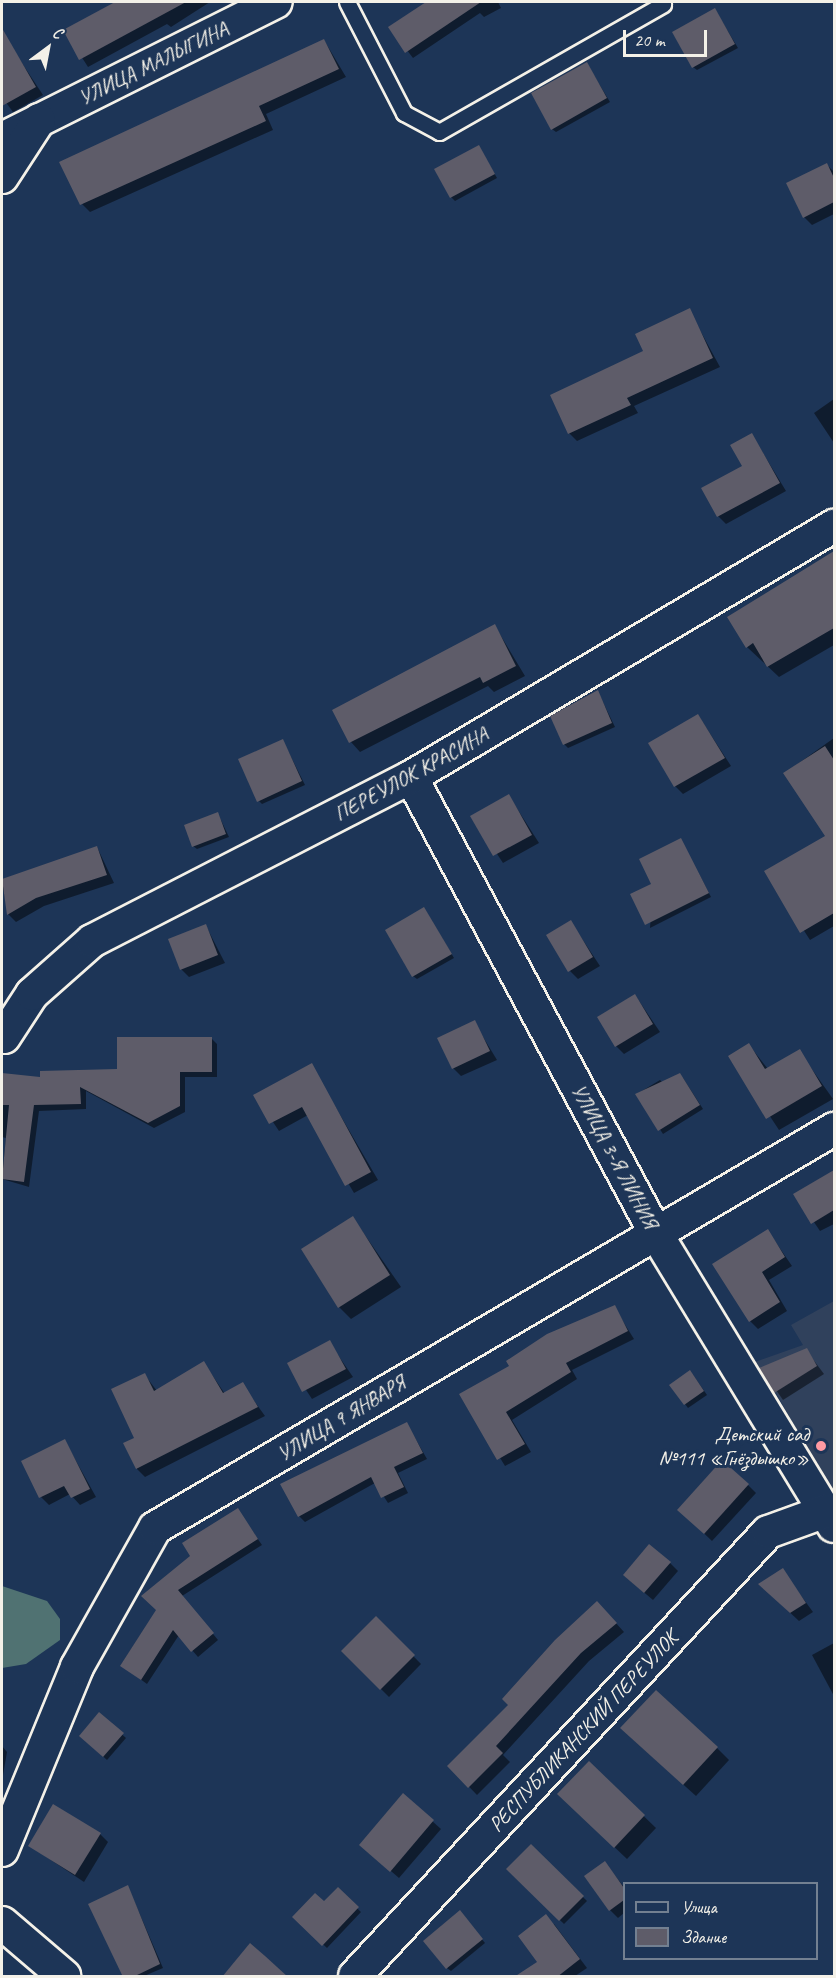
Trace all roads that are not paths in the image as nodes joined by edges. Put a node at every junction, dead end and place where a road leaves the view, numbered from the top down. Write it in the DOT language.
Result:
graph roads {
  1 [pos="347,2"];
  2 [pos="268,3"];
  3 [pos="663,4"];
  4 [pos="40,120"];
  5 [pos="2,139"];
  6 [pos="2,177"];
  7 [pos="834,526"];
  8 [pos="411,777"];
  9 [pos="4,1037"];
  10 [pos="834,1129"];
  11 [pos="655,1232"];
  12 [pos="830,1518"];
  13 [pos="2,1850"];
  14 [pos="2,1923"];
  15 [pos="64,1977"];
  16 [pos="355,1977"];
  1 -- 3 [label="lane"];
  2 -- 4 [label="street, УЛИЦА МАЛЫГИНА"];
  4 -- 5 [label="street, УЛИЦА МАЛЫГИНА"];
  4 -- 6 [label="street, УЛИЦА МАЛЫГИНА"];
  7 -- 8 [label="street, ПЕРЕУЛОК КРАСИНА"];
  8 -- 9 [label="street, ПЕРЕУЛОК КРАСИНА"];
  8 -- 11 [label="street, УЛИЦА 3-Я ЛИНИЯ"];
  10 -- 11 [label="street, УЛИЦА 9 ЯНВАРЯ"];
  11 -- 12 [label="street, УЛИЦА 3-Я ЛИНИЯ"];
  11 -- 13 [label="street, УЛИЦА 9 ЯНВАРЯ"];
  12 -- 16 [label="street, РЕСПУБЛИКАНСКИЙ ПЕРЕУЛОК"];
  14 -- 15 [label="street"];
}
